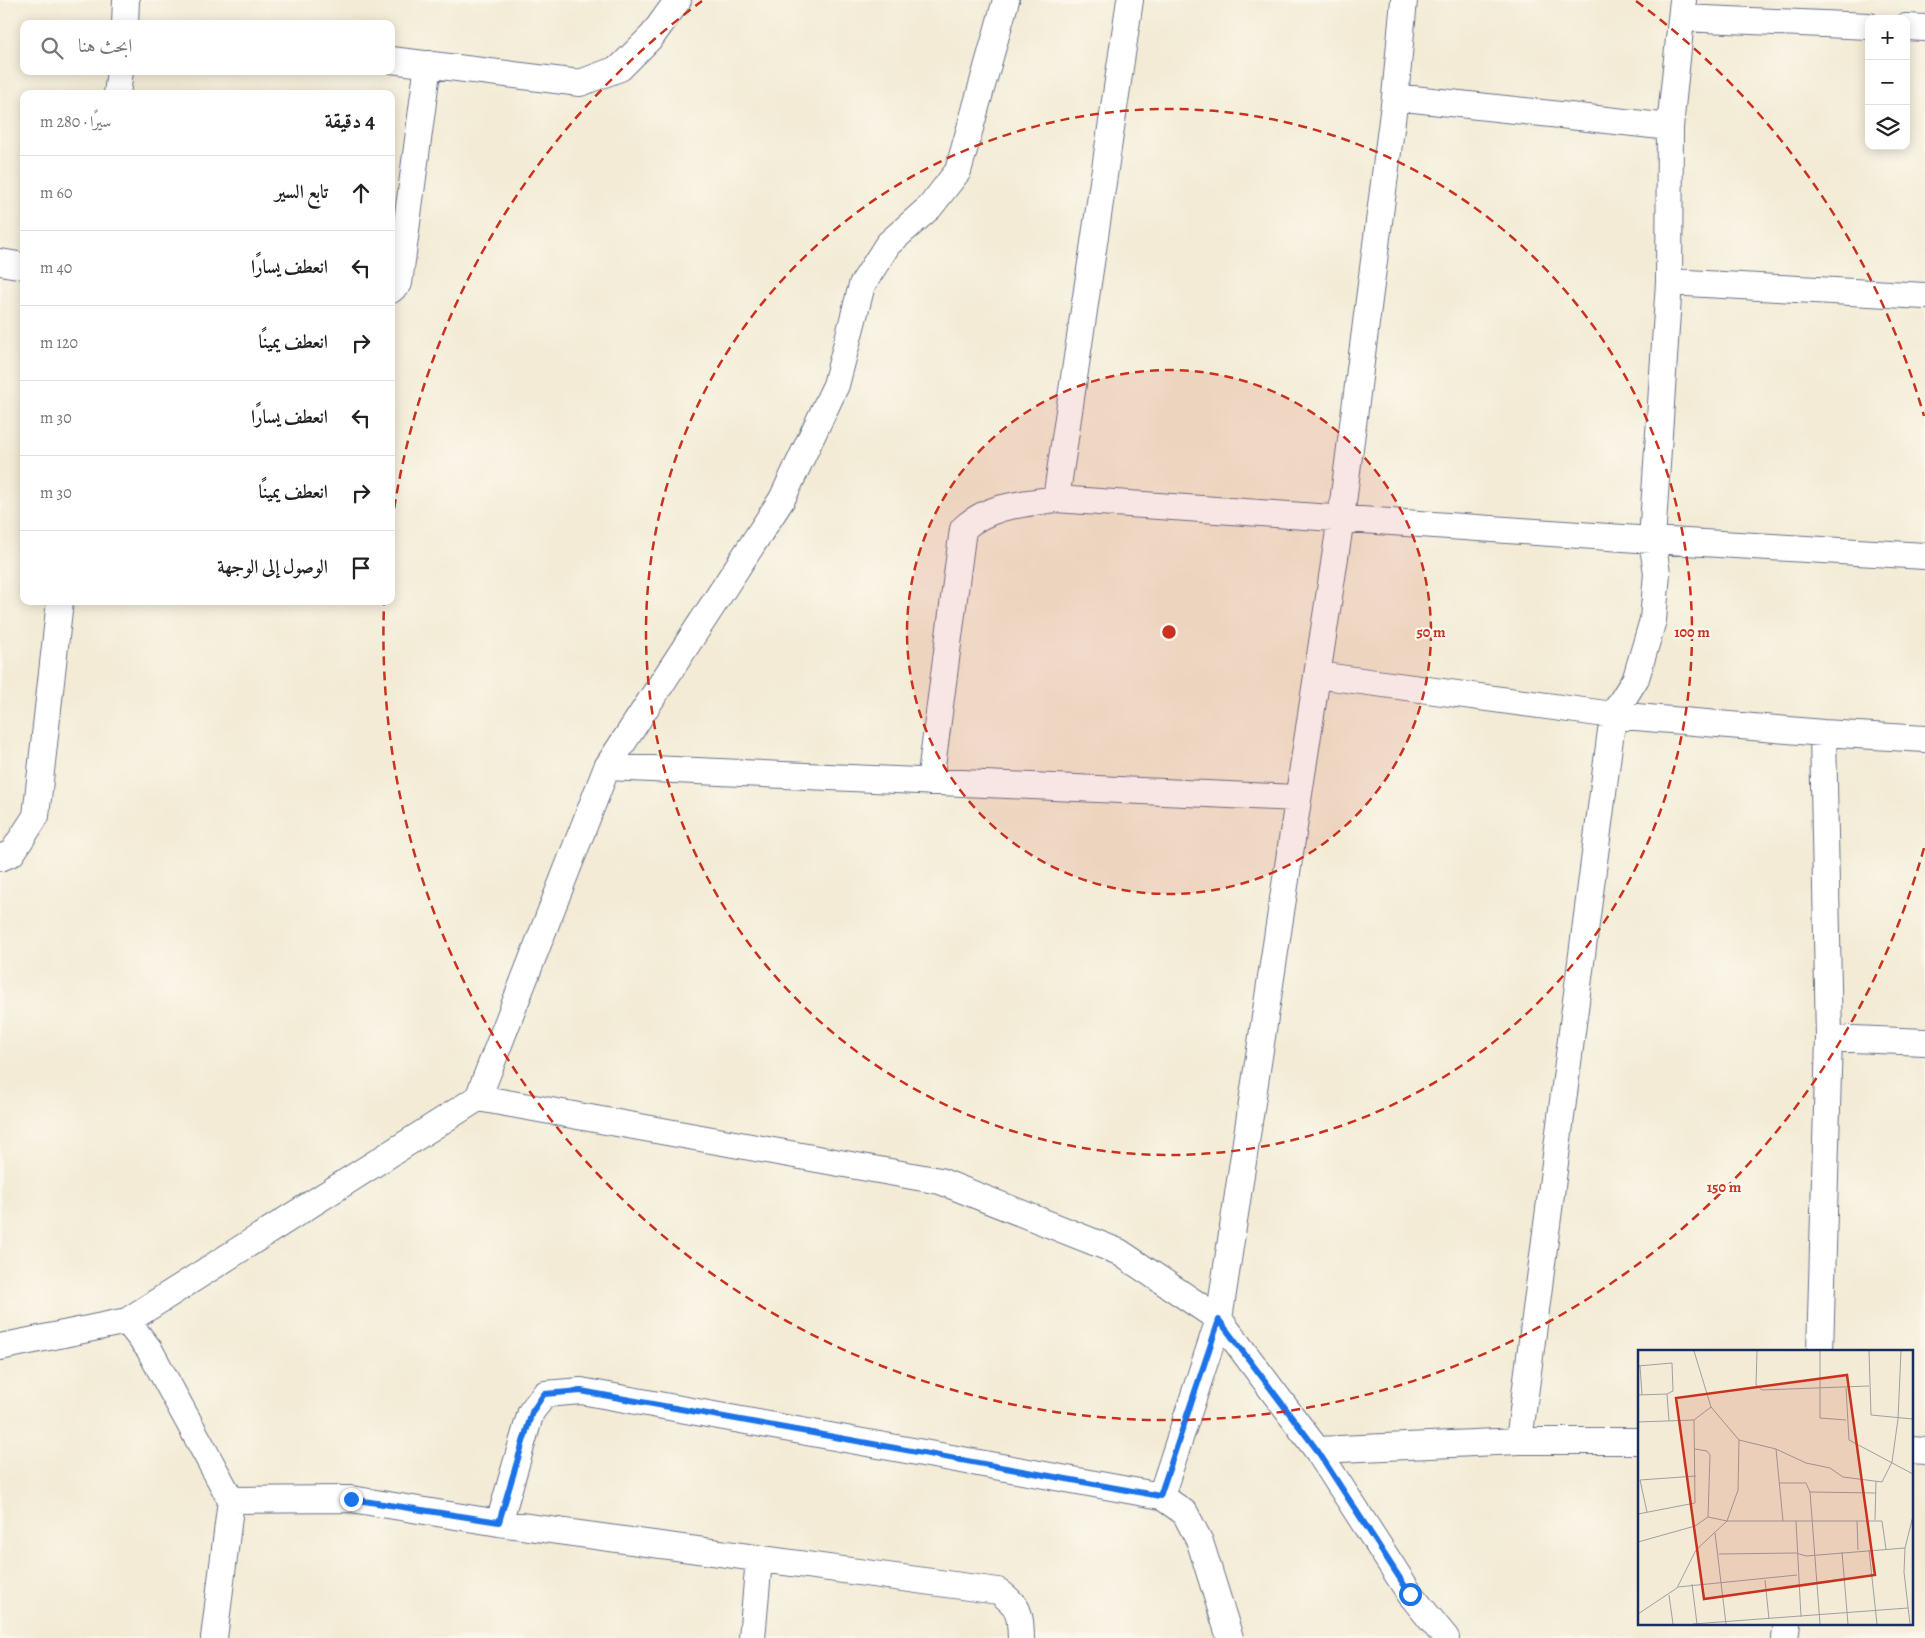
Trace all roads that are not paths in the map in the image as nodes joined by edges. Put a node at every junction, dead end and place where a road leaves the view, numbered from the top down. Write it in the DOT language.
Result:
graph roads {
  1 [pos="126,0"];
  2 [pos="678,0"];
  3 [pos="1006,0"];
  4 [pos="1130,0"];
  5 [pos="1404,0"];
  6 [pos="1682,9"];
  7 [pos="125,20"];
  8 [pos="1865,26"];
  9 [pos="1910,27"];
  10 [pos="1925,28"];
  11 [pos="395,60"];
  12 [pos="428,64"];
  13 [pos="119,75"];
  14 [pos="118,90"];
  15 [pos="1394,98"];
  16 [pos="1670,127"];
  17 [pos="0,262"];
  18 [pos="20,265"];
  19 [pos="1668,282"];
  20 [pos="395,286"];
  21 [pos="1925,296"];
  22 [pos="1056,499"];
  23 [pos="1341,518"];
  24 [pos="1652,540"];
  25 [pos="1925,556"];
  26 [pos="60,605"];
  27 [pos="1317,674"];
  28 [pos="1613,715"];
  29 [pos="1823,733"];
  30 [pos="1925,739"];
  31 [pos="607,767"];
  32 [pos="930,782"];
  33 [pos="1297,798"];
  34 [pos="0,858"];
  35 [pos="1829,1038"];
  36 [pos="1925,1042"];
  37 [pos="478,1098"];
  38 [pos="1219,1320"];
  39 [pos="127,1321"];
  40 [pos="0,1347"];
  41 [pos="1820,1350"];
  42 [pos="1519,1440"];
  43 [pos="1638,1441"];
  44 [pos="1317,1450"];
  45 [pos="1912,1450"];
  46 [pos="1925,1451"];
  47 [pos="1160,1496"];
  48 [pos="231,1500"];
  49 [pos="499,1522"];
  50 [pos="759,1558"];
  51 [pos="214,1638"];
  52 [pos="752,1638"];
  53 [pos="1021,1638"];
  54 [pos="1230,1638"];
  55 [pos="1446,1638"];
  1 -- 7 [label="street"];
  2 -- 12 [label="street"];
  3 -- 31 [label="street"];
  4 -- 22 [label="street"];
  5 -- 15 [label="street"];
  6 -- 8 [label="street"];
  6 -- 16 [label="street"];
  9 -- 10 [label="street"];
  11 -- 12 [label="street"];
  12 -- 20 [label="street"];
  13 -- 14 [label="street"];
  15 -- 16 [label="street"];
  15 -- 23 [label="street"];
  16 -- 19 [label="street"];
  17 -- 18 [label="street"];
  19 -- 21 [label="street"];
  19 -- 24 [label="street"];
  22 -- 23 [label="street"];
  22 -- 32 [label="street"];
  23 -- 24 [label="street"];
  23 -- 27 [label="street"];
  24 -- 25 [label="street"];
  24 -- 28 [label="street"];
  26 -- 34 [label="street"];
  27 -- 28 [label="street"];
  27 -- 33 [label="street"];
  28 -- 29 [label="street"];
  28 -- 42 [label="street"];
  29 -- 30 [label="street"];
  29 -- 35 [label="street"];
  31 -- 32 [label="street"];
  31 -- 37 [label="street"];
  32 -- 33 [label="street"];
  33 -- 38 [label="street"];
  35 -- 36 [label="street"];
  35 -- 41 [label="street"];
  37 -- 38 [label="street"];
  37 -- 39 [label="street"];
  38 -- 44 [label="street"];
  38 -- 47 [label="street"];
  39 -- 40 [label="street"];
  39 -- 48 [label="street"];
  42 -- 43 [label="street"];
  42 -- 44 [label="street"];
  44 -- 55 [label="street"];
  45 -- 46 [label="street"];
  47 -- 49 [label="street"];
  47 -- 54 [label="street"];
  48 -- 49 [label="street"];
  48 -- 51 [label="street"];
  49 -- 50 [label="street"];
  50 -- 52 [label="street"];
  50 -- 53 [label="street"];
}
